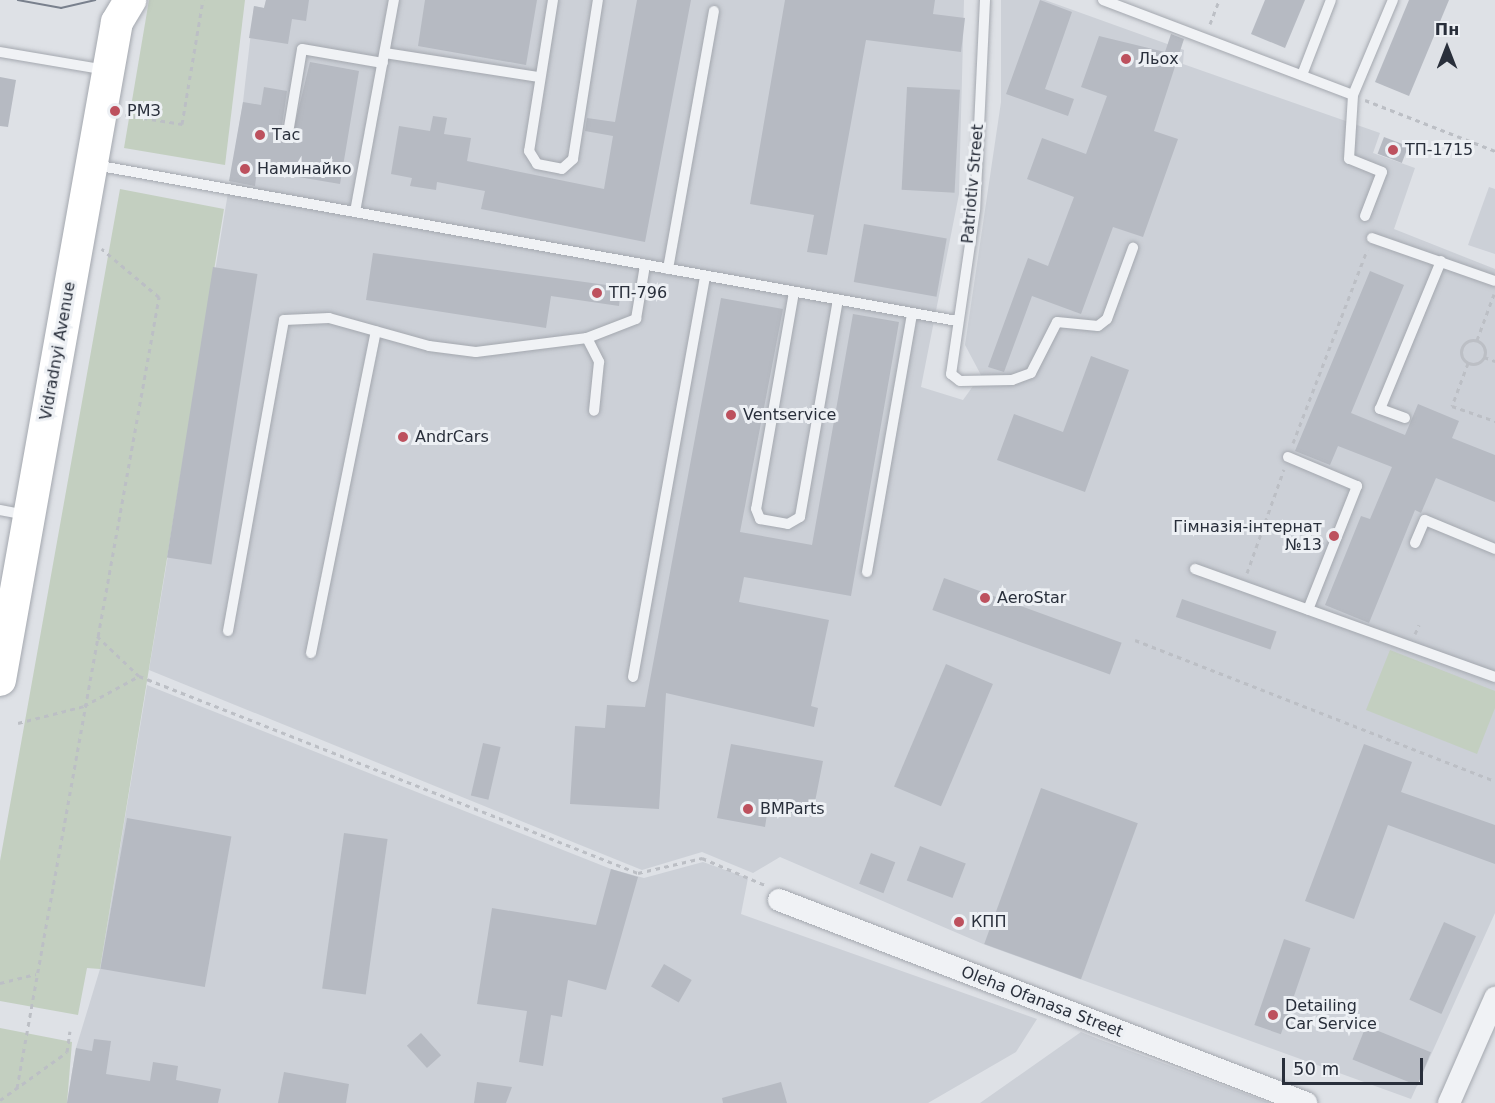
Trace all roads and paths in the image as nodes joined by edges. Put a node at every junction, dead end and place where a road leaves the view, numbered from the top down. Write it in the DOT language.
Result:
graph roads {
  1 [pos="203,0"];
  2 [pos="394,0"];
  3 [pos="553,0"];
  4 [pos="598,0"];
  5 [pos="985,0"];
  6 [pos="1103,0"];
  7 [pos="1219,0"];
  8 [pos="1331,0"];
  9 [pos="1393,0"];
  10 [pos="118,7"];
  11 [pos="714,11"];
  12 [pos="1204,37"];
  13 [pos="0,52"];
  14 [pos="384,58"];
  15 [pos="109,70"];
  16 [pos="1302,75"];
  17 [pos="539,77"];
  18 [pos="1353,95"];
  19 [pos="124,115"];
  20 [pos="288,133"];
  21 [pos="1495,151"];
  22 [pos="92,164"];
  23 [pos="355,212"];
  24 [pos="1365,216"];
  25 [pos="1372,237"];
  26 [pos="100,248"];
  27 [pos="1134,248"];
  28 [pos="1442,261"];
  29 [pos="645,265"];
  30 [pos="668,269"];
  31 [pos="705,276"];
  32 [pos="1495,280"];
  33 [pos="794,292"];
  34 [pos="1495,292"];
  35 [pos="838,300"];
  36 [pos="912,314"];
  37 [pos="957,321"];
  38 [pos="376,331"];
  39 [pos="587,338"];
  40 [pos="1478,340"];
  41 [pos="1484,357"];
  42 [pos="1495,361"];
  43 [pos="1468,363"];
  44 [pos="594,411"];
  45 [pos="1405,418"];
  46 [pos="1495,421"];
  47 [pos="1288,457"];
  48 [pos="14,513"];
  49 [pos="1415,543"];
  50 [pos="1495,549"];
  51 [pos="1195,569"];
  52 [pos="867,572"];
  53 [pos="1243,586"];
  54 [pos="1308,610"];
  55 [pos="228,631"];
  56 [pos="97,636"];
  57 [pos="1135,640"];
  58 [pos="311,653"];
  59 [pos="139,676"];
  60 [pos="633,677"];
  61 [pos="1495,677"];
  62 [pos="0,680"];
  63 [pos="84,706"];
  64 [pos="18,723"];
  65 [pos="1495,781"];
  66 [pos="779,900"];
  67 [pos="37,974"];
  68 [pos="0,983"];
  69 [pos="1495,998"];
  70 [pos="70,1030"];
  71 [pos="17,1088"];
  72 [pos="0,1100"];
  73 [pos="1306,1103"];
  74 [pos="1449,1103"];
  1 -- 19 [label="path"];
  2 -- 14 [label="lane"];
  3 -- 17 [label="lane"];
  4 -- 17 [label="lane"];
  5 -- 37 [label="lane, Patriotiv Street"];
  6 -- 12 [label="lane"];
  7 -- 12 [label="path"];
  8 -- 16 [label="lane"];
  9 -- 18 [label="lane"];
  10 -- 15 [label="main road, Vidradnyi Avenue"];
  11 -- 30 [label="lane"];
  12 -- 16 [label="lane"];
  13 -- 15 [label="lane"];
  14 -- 17 [label="lane"];
  14 -- 20 [label="lane"];
  14 -- 23 [label="lane"];
  15 -- 22 [label="main road, Vidradnyi Avenue"];
  16 -- 18 [label="lane"];
  18 -- 21 [label="path"];
  18 -- 24 [label="lane"];
  22 -- 23 [label="lane"];
  22 -- 48 [label="main road, Vidradnyi Avenue"];
  23 -- 29 [label="lane"];
  25 -- 28 [label="lane"];
  25 -- 47 [label="path"];
  26 -- 56 [label="path"];
  27 -- 37 [label="lane, Patriotiv Street"];
  28 -- 32 [label="lane"];
  28 -- 45 [label="lane"];
  29 -- 30 [label="lane"];
  29 -- 39 [label="lane"];
  30 -- 31 [label="lane"];
  31 -- 33 [label="lane"];
  31 -- 60 [label="lane"];
  33 -- 35 [label="lane"];
  33 -- 35 [label="lane"];
  34 -- 40 [label="path"];
  35 -- 36 [label="lane"];
  36 -- 37 [label="lane"];
  36 -- 52 [label="lane"];
  38 -- 39 [label="lane"];
  38 -- 55 [label="lane"];
  38 -- 58 [label="lane"];
  39 -- 44 [label="lane"];
  40 -- 41 [label="path"];
  40 -- 43 [label="path"];
  41 -- 42 [label="path"];
  41 -- 43 [label="path"];
  43 -- 46 [label="path"];
  47 -- 53 [label="path"];
  47 -- 54 [label="lane"];
  48 -- 62 [label="main road, Vidradnyi Avenue"];
  49 -- 50 [label="lane"];
  51 -- 53 [label="lane"];
  53 -- 54 [label="lane"];
  54 -- 61 [label="lane"];
  56 -- 59 [label="path"];
  56 -- 63 [label="path"];
  57 -- 65 [label="path"];
  59 -- 63 [label="path"];
  59 -- 66 [label="path"];
  63 -- 64 [label="path"];
  63 -- 67 [label="path"];
  66 -- 73 [label="street, Oleha Ofanasa Street"];
  67 -- 68 [label="path"];
  67 -- 71 [label="path"];
  69 -- 74 [label="street"];
  70 -- 71 [label="path"];
  71 -- 72 [label="path"];
}
